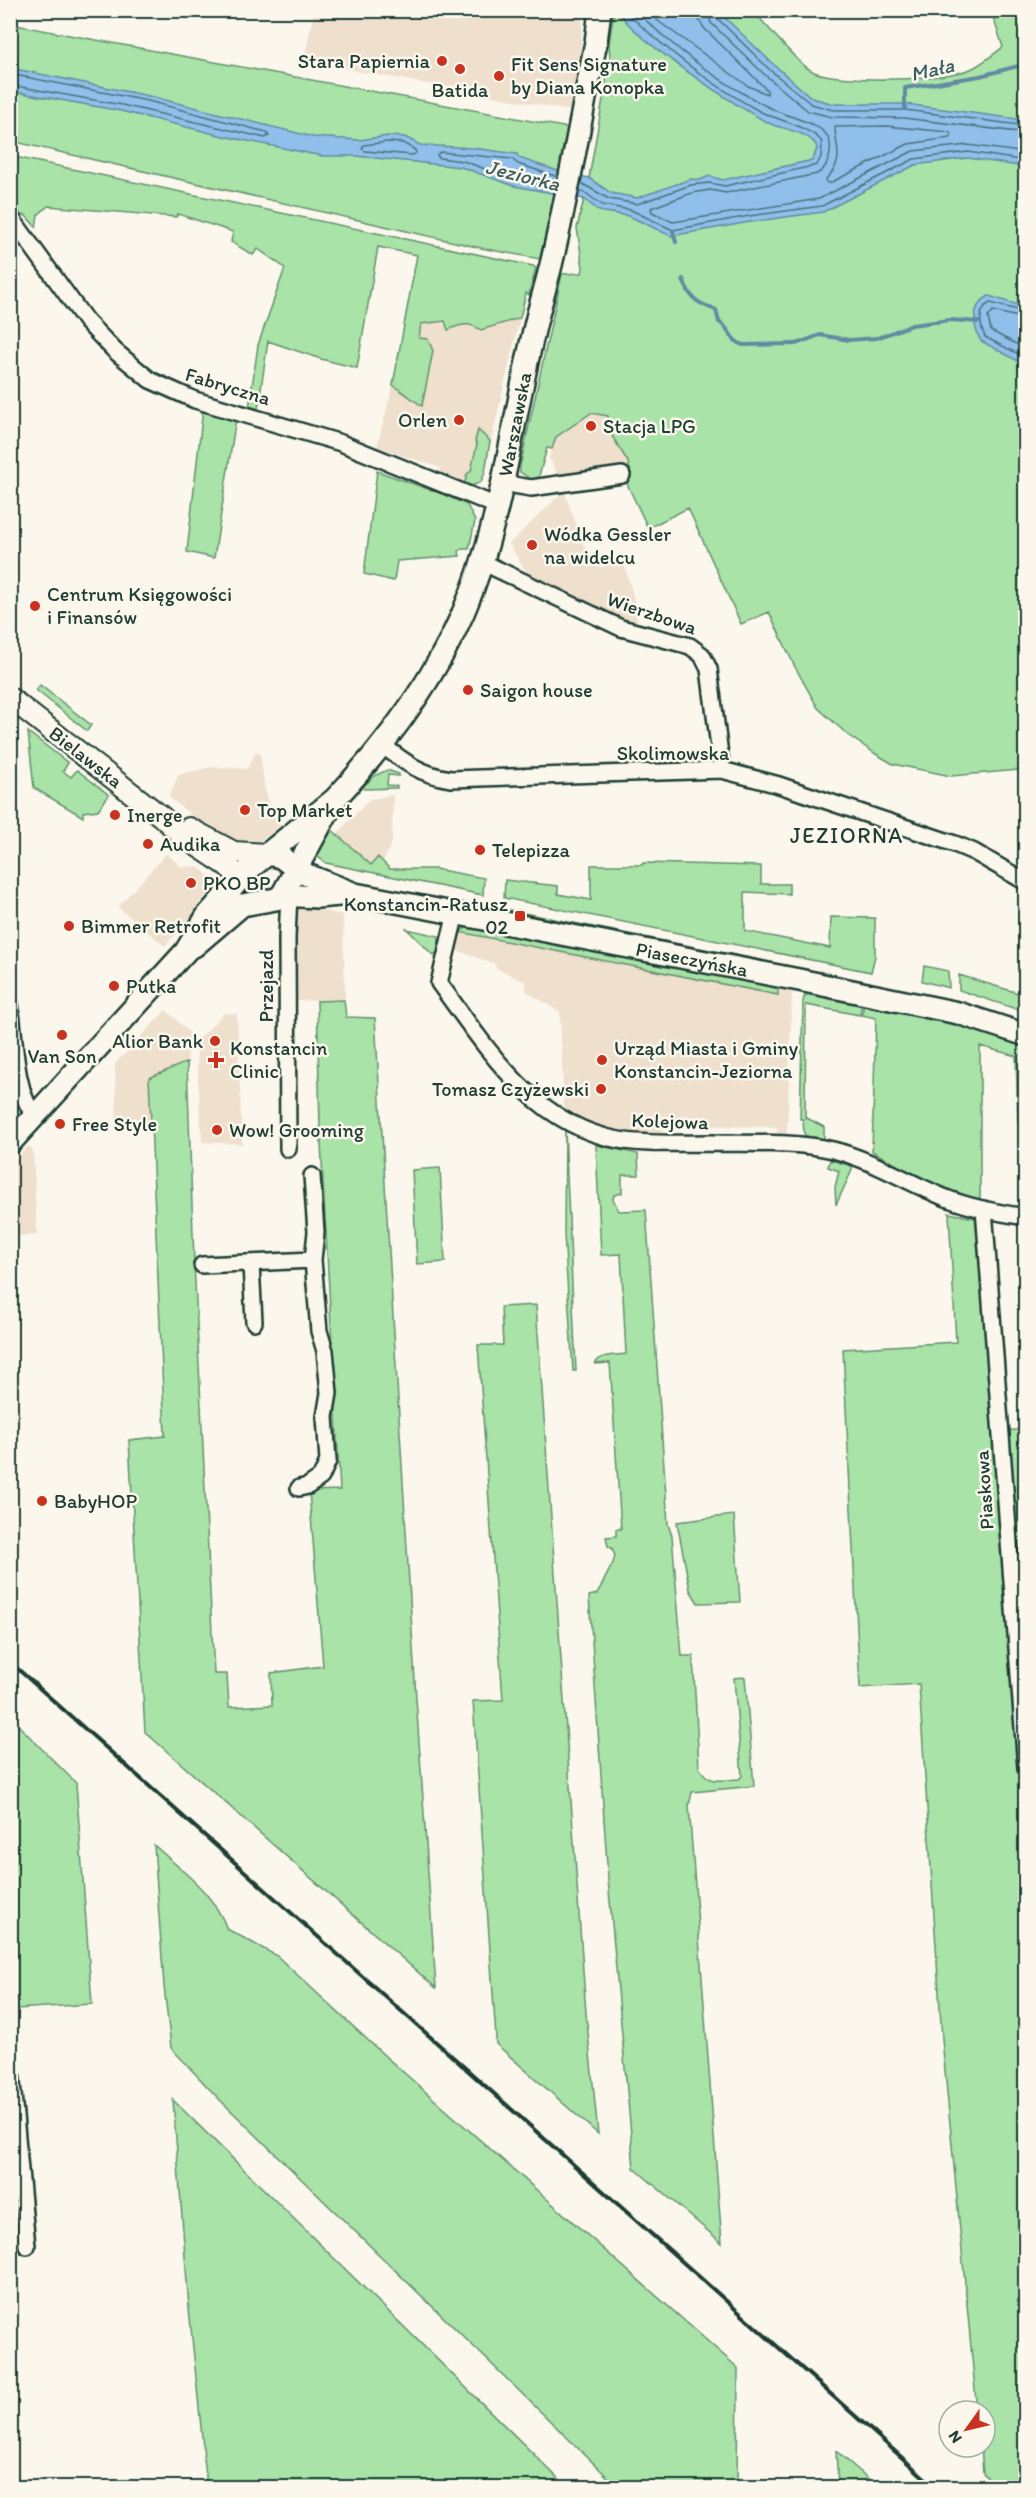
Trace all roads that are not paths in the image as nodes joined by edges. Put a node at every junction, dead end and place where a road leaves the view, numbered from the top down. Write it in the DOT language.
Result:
graph roads {
  1 [pos="600,10"];
  2 [pos="10,216"];
  3 [pos="622,475"];
  4 [pos="501,483"];
  5 [pos="497,506"];
  6 [pos="482,562"];
  7 [pos="10,698"];
  8 [pos="381,744"];
  9 [pos="722,770"];
  10 [pos="335,799"];
  11 [pos="162,817"];
  12 [pos="267,854"];
  13 [pos="295,869"];
  14 [pos="241,878"];
  15 [pos="1026,882"];
  16 [pos="355,894"];
  17 [pos="281,896"];
  18 [pos="456,913"];
  19 [pos="186,951"];
  20 [pos="10,1004"];
  21 [pos="1026,1035"];
  22 [pos="35,1116"];
  23 [pos="10,1143"];
  24 [pos="288,1149"];
  25 [pos="312,1176"];
  26 [pos="984,1209"];
  27 [pos="1026,1217"];
  28 [pos="313,1260"];
  29 [pos="251,1264"];
  30 [pos="202,1265"];
  31 [pos="254,1322"];
  32 [pos="298,1488"];
  33 [pos="1026,1768"];
  34 [pos="10,2061"];
  35 [pos="27,2246"];
  1 -- 4 [label="main road, Warszawska"];
  2 -- 5 [label="street, Fabryczna"];
  3 -- 4 [label="street"];
  4 -- 5 [label="main road, Warszawska"];
  5 -- 6 [label="main road, Warszawska"];
  6 -- 8 [label="main road, Warszawska"];
  6 -- 9 [label="street, Wierzbowa"];
  7 -- 11 [label="street, Bielawska"];
  8 -- 9 [label="street, Skolimowska"];
  8 -- 10 [label="main road, Warszawska"];
  9 -- 15 [label="street, Skolimowska"];
  10 -- 12 [label="main road, Warszawska"];
  10 -- 13 [label="main road, Warszawska"];
  11 -- 12 [label="street, Bielawska"];
  11 -- 14 [label="street, Bielawska"];
  12 -- 13 [label="main road, Piaseczyńska"];
  12 -- 14 [label="main road, Warszawska"];
  13 -- 16 [label="main road, Piaseczyńska"];
  13 -- 17 [label="main road, Warszawska"];
  14 -- 17 [label="main road"];
  14 -- 19 [label="main road"];
  16 -- 17 [label="main road, Piaseczyńska"];
  16 -- 18 [label="main road, Piaseczyńska"];
  17 -- 19 [label="main road"];
  17 -- 24 [label="street, Przejazd"];
  18 -- 21 [label="main road, Piaseczyńska"];
  18 -- 26 [label="street, Kolejowa"];
  19 -- 22 [label="main road"];
  20 -- 22 [label="street"];
  22 -- 23 [label="main road"];
  25 -- 28 [label="street"];
  26 -- 27 [label="street, Kolejowa"];
  26 -- 33 [label="street, Piaskowa"];
  28 -- 29 [label="street"];
  28 -- 32 [label="street"];
  29 -- 30 [label="street"];
  29 -- 31 [label="street"];
  34 -- 35 [label="street"];
}
